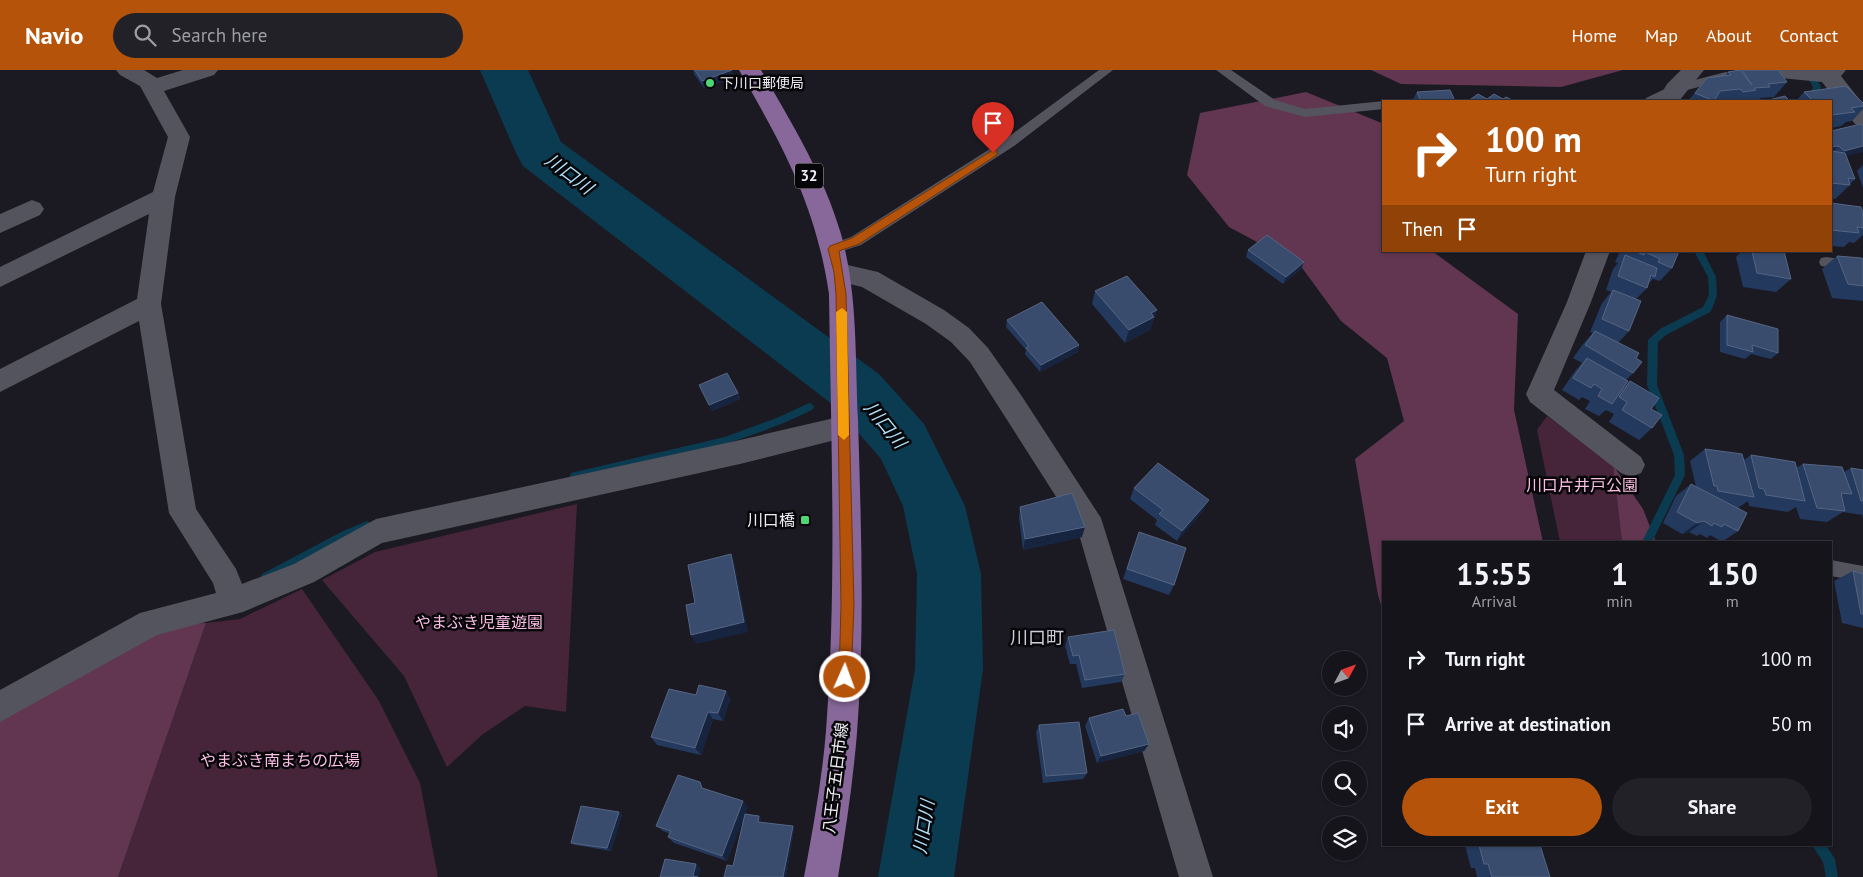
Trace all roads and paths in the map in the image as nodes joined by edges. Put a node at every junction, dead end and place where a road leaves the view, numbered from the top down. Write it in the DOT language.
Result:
graph roads {
  1 [pos="128,70"];
  2 [pos="207,70"];
  3 [pos="750,70"];
  4 [pos="1107,70"];
  5 [pos="1222,70"];
  6 [pos="1693,70"];
  7 [pos="1783,73"];
  8 [pos="1829,73"];
  9 [pos="1739,75"];
  10 [pos="152,87"];
  11 [pos="1672,95"];
  12 [pos="1654,100"];
  13 [pos="1382,105"];
  14 [pos="1863,119"];
  15 [pos="163,197"];
  16 [pos="32,209"];
  17 [pos="0,224"];
  18 [pos="1598,252"];
  19 [pos="1826,262"];
  20 [pos="1863,267"];
  21 [pos="838,272"];
  22 [pos="0,278"];
  23 [pos="149,304"];
  24 [pos="0,381"];
  25 [pos="844,427"];
  26 [pos="1631,465"];
  27 [pos="1832,568"];
  28 [pos="1863,574"];
  29 [pos="233,602"];
  30 [pos="0,707"];
  31 [pos="821,877"];
  32 [pos="1196,877"];
  1 -- 10 [label="street"];
  2 -- 10 [label="street"];
  3 -- 21 [label="main road, 八王子五日市線 / 32"];
  4 -- 21 [label="lane"];
  5 -- 13 [label="lane"];
  6 -- 11 [label="street"];
  7 -- 8 [label="street"];
  8 -- 14 [label="street"];
  9 -- 11 [label="lane"];
  10 -- 15 [label="street"];
  11 -- 12 [label="lane"];
  15 -- 22 [label="street"];
  15 -- 23 [label="street"];
  16 -- 17 [label="street"];
  18 -- 26 [label="street"];
  19 -- 20 [label="lane"];
  21 -- 25 [label="main road, 八王子五日市線 / 32"];
  21 -- 32 [label="street"];
  23 -- 24 [label="street"];
  23 -- 29 [label="street"];
  25 -- 29 [label="street"];
  25 -- 31 [label="main road, 八王子五日市線 / 32"];
  27 -- 28 [label="lane"];
  29 -- 30 [label="street"];
}
